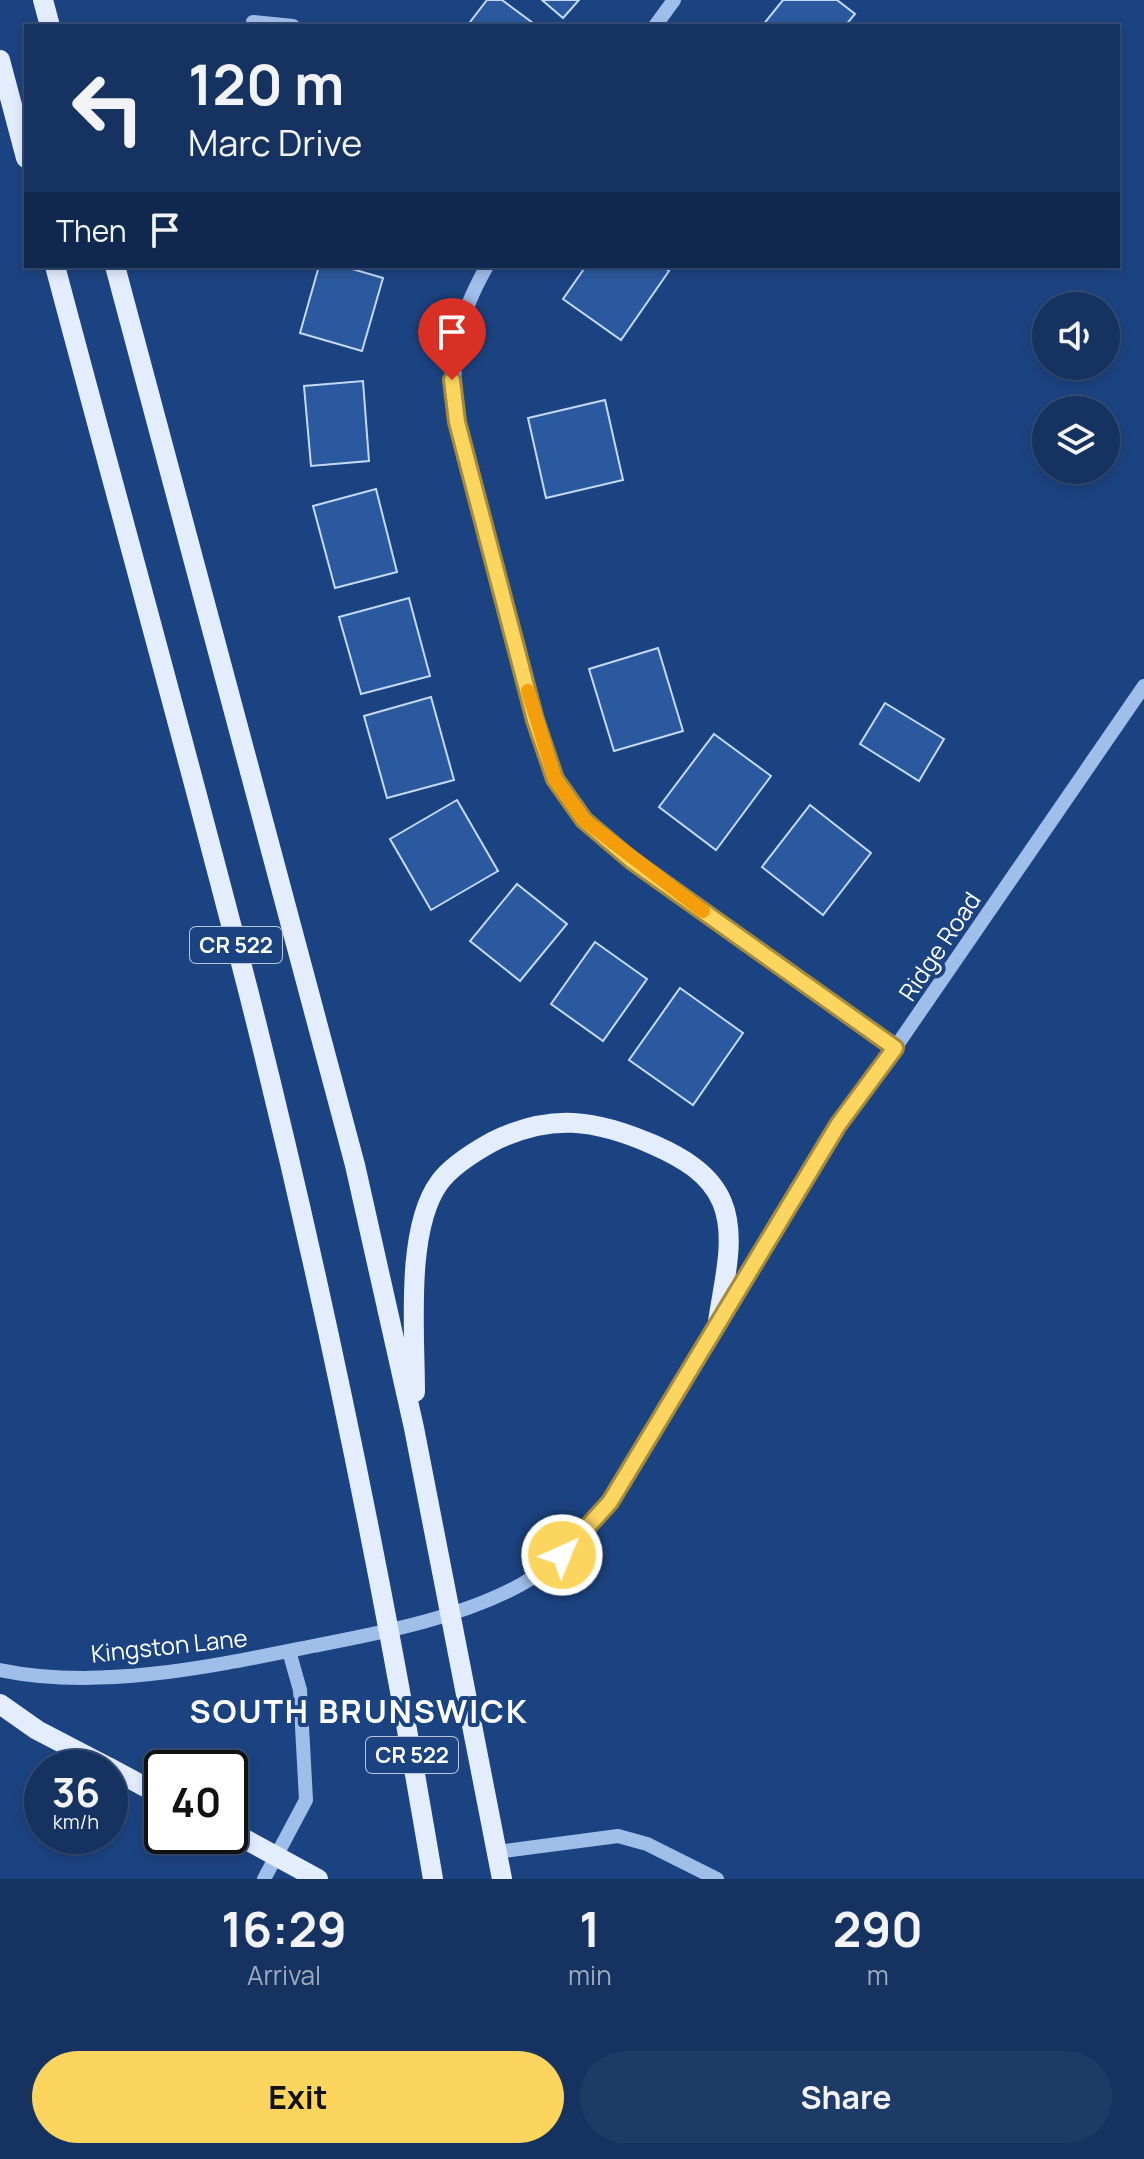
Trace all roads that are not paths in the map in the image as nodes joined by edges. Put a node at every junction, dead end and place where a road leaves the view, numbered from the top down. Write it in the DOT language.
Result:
graph roads {
  1 [pos="43,0"];
  2 [pos="674,0"];
  3 [pos="253,22"];
  4 [pos="49,24"];
  5 [pos="273,24"];
  6 [pos="656,24"];
  7 [pos="0,60"];
  8 [pos="24,150"];
  9 [pos="56,268"];
  10 [pos="116,268"];
  11 [pos="486,268"];
  12 [pos="1144,686"];
  13 [pos="895,1048"];
  14 [pos="718,1322"];
  15 [pos="414,1428"];
  16 [pos="451,1612"];
  17 [pos="390,1631"];
  18 [pos="289,1651"];
  19 [pos="0,1670"];
  20 [pos="0,1704"];
  21 [pos="75,1750"];
  22 [pos="248,1841"];
  23 [pos="497,1852"];
  24 [pos="276,1856"];
  25 [pos="264,1879"];
  26 [pos="318,1879"];
  27 [pos="433,1879"];
  28 [pos="502,1879"];
  29 [pos="717,1879"];
  1 -- 4 [label="main road"];
  2 -- 6 [label="street"];
  3 -- 5 [label="street"];
  7 -- 8 [label="main road"];
  9 -- 17 [label="main road, CR 522"];
  10 -- 15 [label="main road, CR 522"];
  11 -- 13 [label="street"];
  12 -- 13 [label="street, Ridge Road"];
  13 -- 14 [label="street, Ridge Road"];
  14 -- 15 [label="main road"];
  14 -- 16 [label="street, Ridge Road"];
  15 -- 16 [label="main road, CR 522"];
  16 -- 17 [label="street, Ridge Road"];
  16 -- 23 [label="main road, CR 522"];
  17 -- 18 [label="street, Kingston Lane"];
  17 -- 27 [label="main road, CR 522"];
  18 -- 19 [label="street, Kingston Lane"];
  18 -- 24 [label="street"];
  20 -- 21 [label="main road"];
  22 -- 24 [label="main road"];
  23 -- 28 [label="main road, CR 522"];
  23 -- 29 [label="street"];
  24 -- 25 [label="street"];
  24 -- 26 [label="main road"];
}
